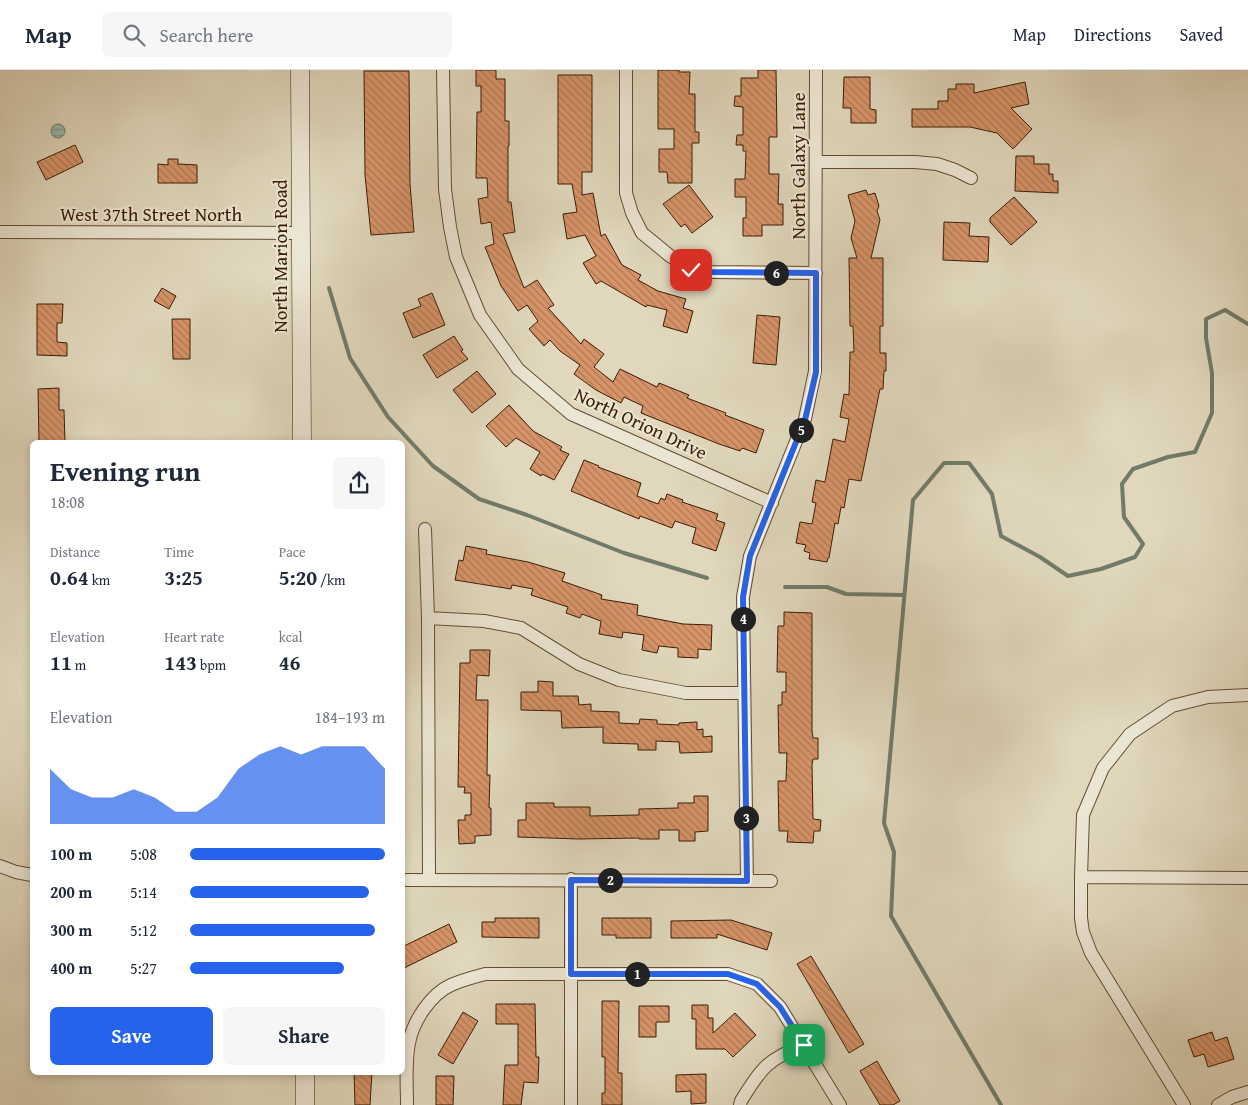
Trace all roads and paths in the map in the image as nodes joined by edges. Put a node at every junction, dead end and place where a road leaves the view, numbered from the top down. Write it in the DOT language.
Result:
graph roads {
  1 [pos="300,70"];
  2 [pos="443,70"];
  3 [pos="626,70"];
  4 [pos="816,70"];
  5 [pos="817,162"];
  6 [pos="971,178"];
  7 [pos="0,232"];
  8 [pos="301,233"];
  9 [pos="816,273"];
  10 [pos="302,440"];
  11 [pos="772,503"];
  12 [pos="425,529"];
  13 [pos="428,618"];
  14 [pos="744,693"];
  15 [pos="1248,695"];
  16 [pos="0,866"];
  17 [pos="30,875"];
  18 [pos="1081,877"];
  19 [pos="1248,878"];
  20 [pos="429,879"];
  21 [pos="405,880"];
  22 [pos="571,880"];
  23 [pos="747,881"];
  24 [pos="771,881"];
  25 [pos="571,974"];
  26 [pos="804,1045"];
  27 [pos="305,1075"];
  28 [pos="1248,1092"];
  29 [pos="305,1105"];
  30 [pos="407,1105"];
  31 [pos="571,1105"];
  32 [pos="740,1105"];
  33 [pos="840,1105"];
  34 [pos="1184,1105"];
  35 [pos="1218,1105"];
  1 -- 8 [label="main road, North Marion Road"];
  2 -- 11 [label="street, North Orion Drive"];
  3 -- 9 [label="street"];
  4 -- 5 [label="street, North Galaxy Lane"];
  5 -- 6 [label="street"];
  5 -- 9 [label="street, North Galaxy Lane"];
  7 -- 8 [label="street, West 37th Street North"];
  8 -- 10 [label="main road, North Marion Road"];
  9 -- 11 [label="street, North Galaxy Lane"];
  11 -- 14 [label="street, North Galaxy Lane"];
  12 -- 13 [label="street"];
  13 -- 14 [label="street"];
  13 -- 20 [label="street"];
  14 -- 23 [label="street, North Galaxy Lane"];
  15 -- 18 [label="street"];
  16 -- 17 [label="street"];
  18 -- 19 [label="street"];
  18 -- 34 [label="street"];
  20 -- 21 [label="street"];
  20 -- 22 [label="street"];
  22 -- 23 [label="street"];
  22 -- 25 [label="street"];
  23 -- 24 [label="street"];
  25 -- 26 [label="street"];
  25 -- 30 [label="street"];
  25 -- 31 [label="street"];
  26 -- 32 [label="street"];
  26 -- 33 [label="street"];
  27 -- 29 [label="main road"];
  28 -- 35 [label="street"];
}
